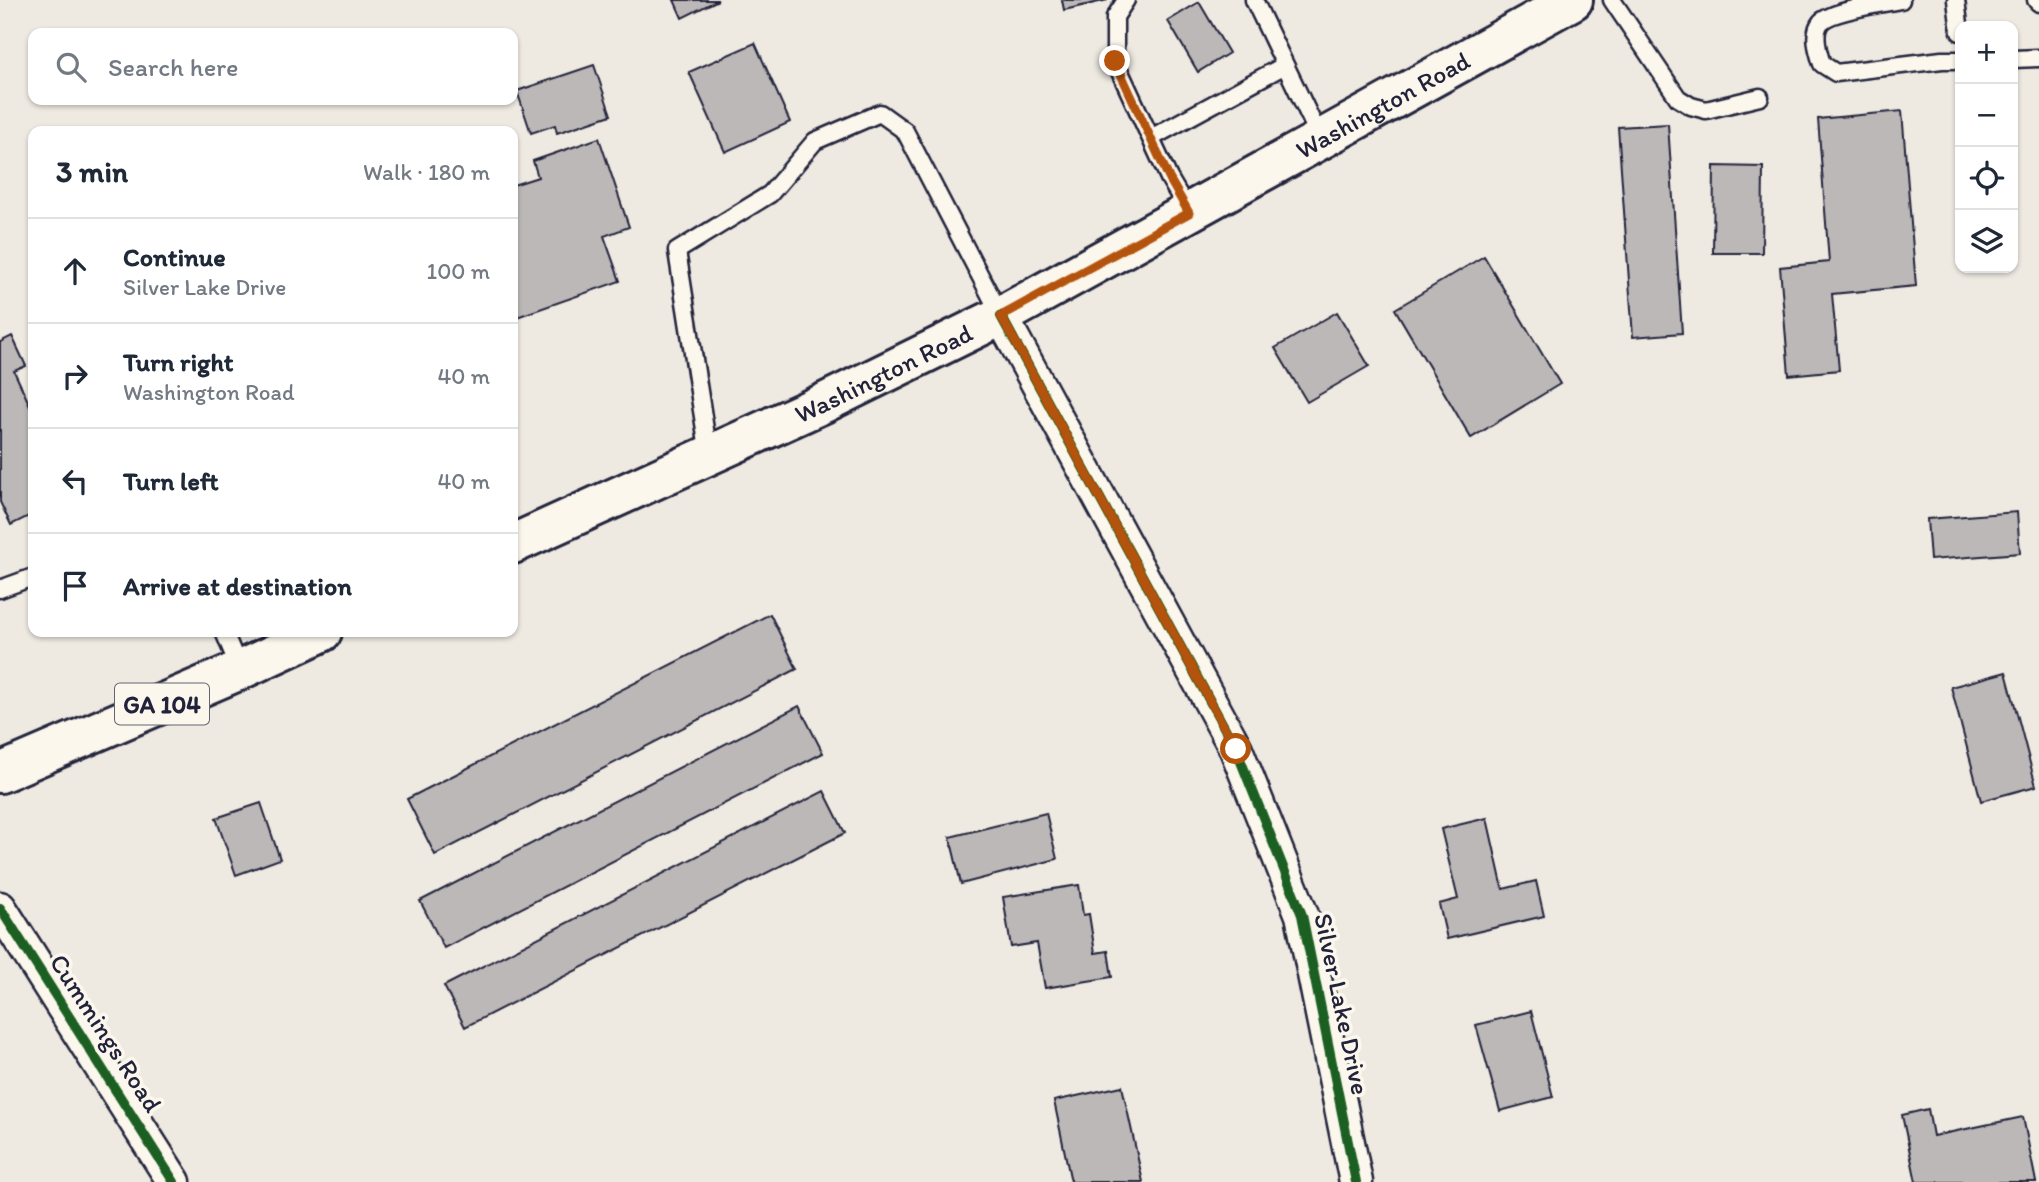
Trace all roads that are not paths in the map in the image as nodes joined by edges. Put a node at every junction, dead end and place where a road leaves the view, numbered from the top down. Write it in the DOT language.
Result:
graph roads {
  1 [pos="1126,0"];
  2 [pos="1254,0"];
  3 [pos="1573,0"];
  4 [pos="1612,0"];
  5 [pos="1901,0"];
  6 [pos="1956,0"];
  7 [pos="1959,21"];
  8 [pos="2039,58"];
  9 [pos="2018,59"];
  10 [pos="1955,60"];
  11 [pos="1285,65"];
  12 [pos="1760,97"];
  13 [pos="1151,138"];
  14 [pos="1321,140"];
  15 [pos="1189,213"];
  16 [pos="1001,316"];
  17 [pos="709,455"];
  18 [pos="518,542"];
  19 [pos="28,578"];
  20 [pos="0,589"];
  21 [pos="226,637"];
  22 [pos="311,637"];
  23 [pos="240,670"];
  24 [pos="0,774"];
  25 [pos="0,908"];
  26 [pos="174,1182"];
  27 [pos="1356,1182"];
  1 -- 13 [label="lane"];
  2 -- 11 [label="lane"];
  3 -- 14 [label="main road, Washington Road"];
  4 -- 12 [label="lane"];
  5 -- 10 [label="lane"];
  6 -- 7 [label="lane"];
  8 -- 9 [label="lane"];
  11 -- 13 [label="lane"];
  11 -- 14 [label="lane"];
  13 -- 15 [label="lane"];
  14 -- 15 [label="main road, Washington Road"];
  15 -- 16 [label="main road, Washington Road"];
  16 -- 17 [label="main road, Washington Road"];
  16 -- 17 [label="lane"];
  16 -- 27 [label="street, Silver Lake Drive"];
  17 -- 18 [label="main road, Washington Road"];
  19 -- 20 [label="lane"];
  21 -- 23 [label="lane"];
  22 -- 23 [label="main road, GA 104"];
  23 -- 24 [label="main road, GA 104"];
  25 -- 26 [label="street, Cummings Road"];
}
